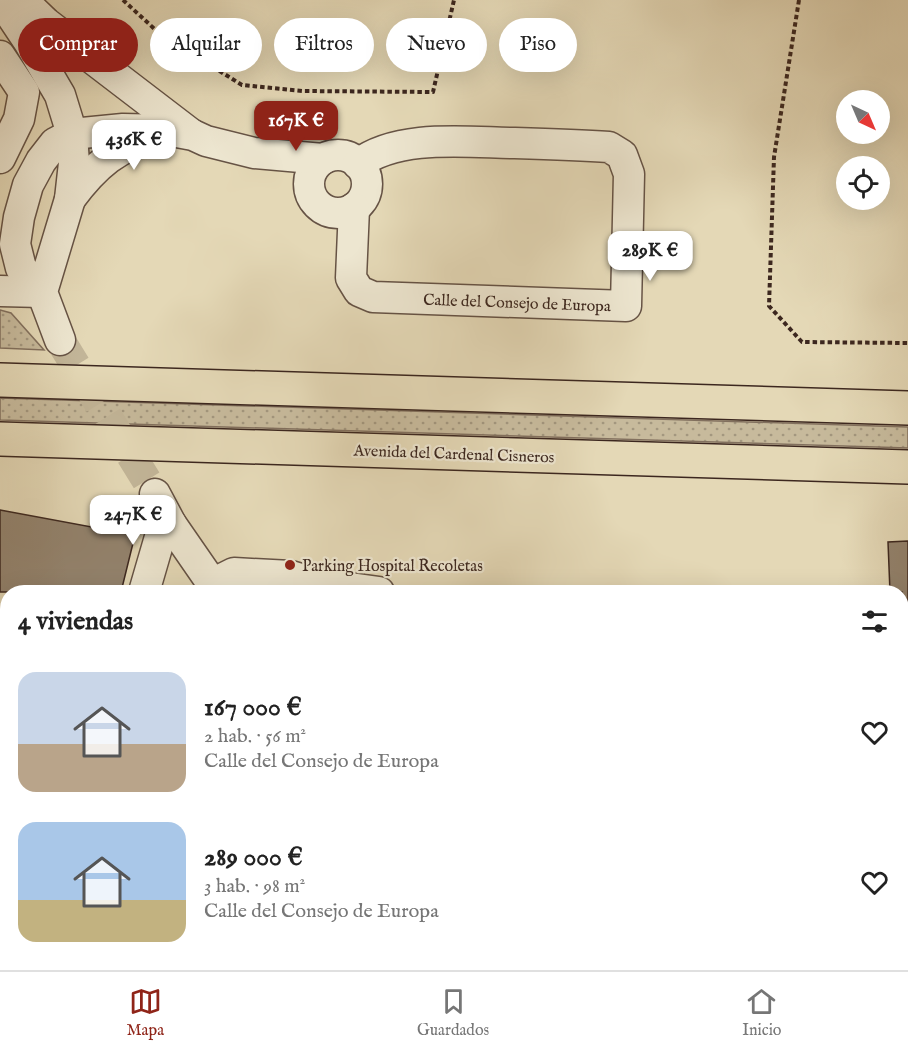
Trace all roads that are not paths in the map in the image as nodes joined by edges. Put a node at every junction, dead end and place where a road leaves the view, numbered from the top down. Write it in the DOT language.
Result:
graph roads {
  1 [pos="1,0"];
  2 [pos="22,0"];
  3 [pos="0,56"];
  4 [pos="72,134"];
  5 [pos="193,135"];
  6 [pos="0,158"];
  7 [pos="323,159"];
  8 [pos="358,164"];
  9 [pos="70,199"];
  10 [pos="354,208"];
  11 [pos="0,291"];
  12 [pos="42,292"];
  13 [pos="60,340"];
  14 [pos="0,380"];
  15 [pos="908,408"];
  16 [pos="0,438"];
  17 [pos="908,467"];
  18 [pos="156,494"];
  19 [pos="171,524"];
  20 [pos="146,585"];
  21 [pos="213,585"];
  22 [pos="219,585"];
  23 [pos="303,585"];
  1 -- 4 [label="street"];
  2 -- 5 [label="street"];
  3 -- 6 [label="street"];
  4 -- 5 [label="street"];
  4 -- 9 [label="street"];
  4 -- 12 [label="street"];
  5 -- 7 [label="street"];
  5 -- 9 [label="street"];
  7 -- 8 [label="street"];
  7 -- 10 [label="street"];
  8 -- 10 [label="street"];
  8 -- 10 [label="street, Calle del Consejo de Europa"];
  9 -- 12 [label="street"];
  11 -- 12 [label="street"];
  12 -- 13 [label="street"];
  14 -- 15 [label="highway"];
  16 -- 17 [label="highway, Avenida del Cardenal Cisneros"];
  18 -- 19 [label="street"];
  19 -- 20 [label="street"];
  19 -- 21 [label="street"];
  22 -- 23 [label="street"];
}
